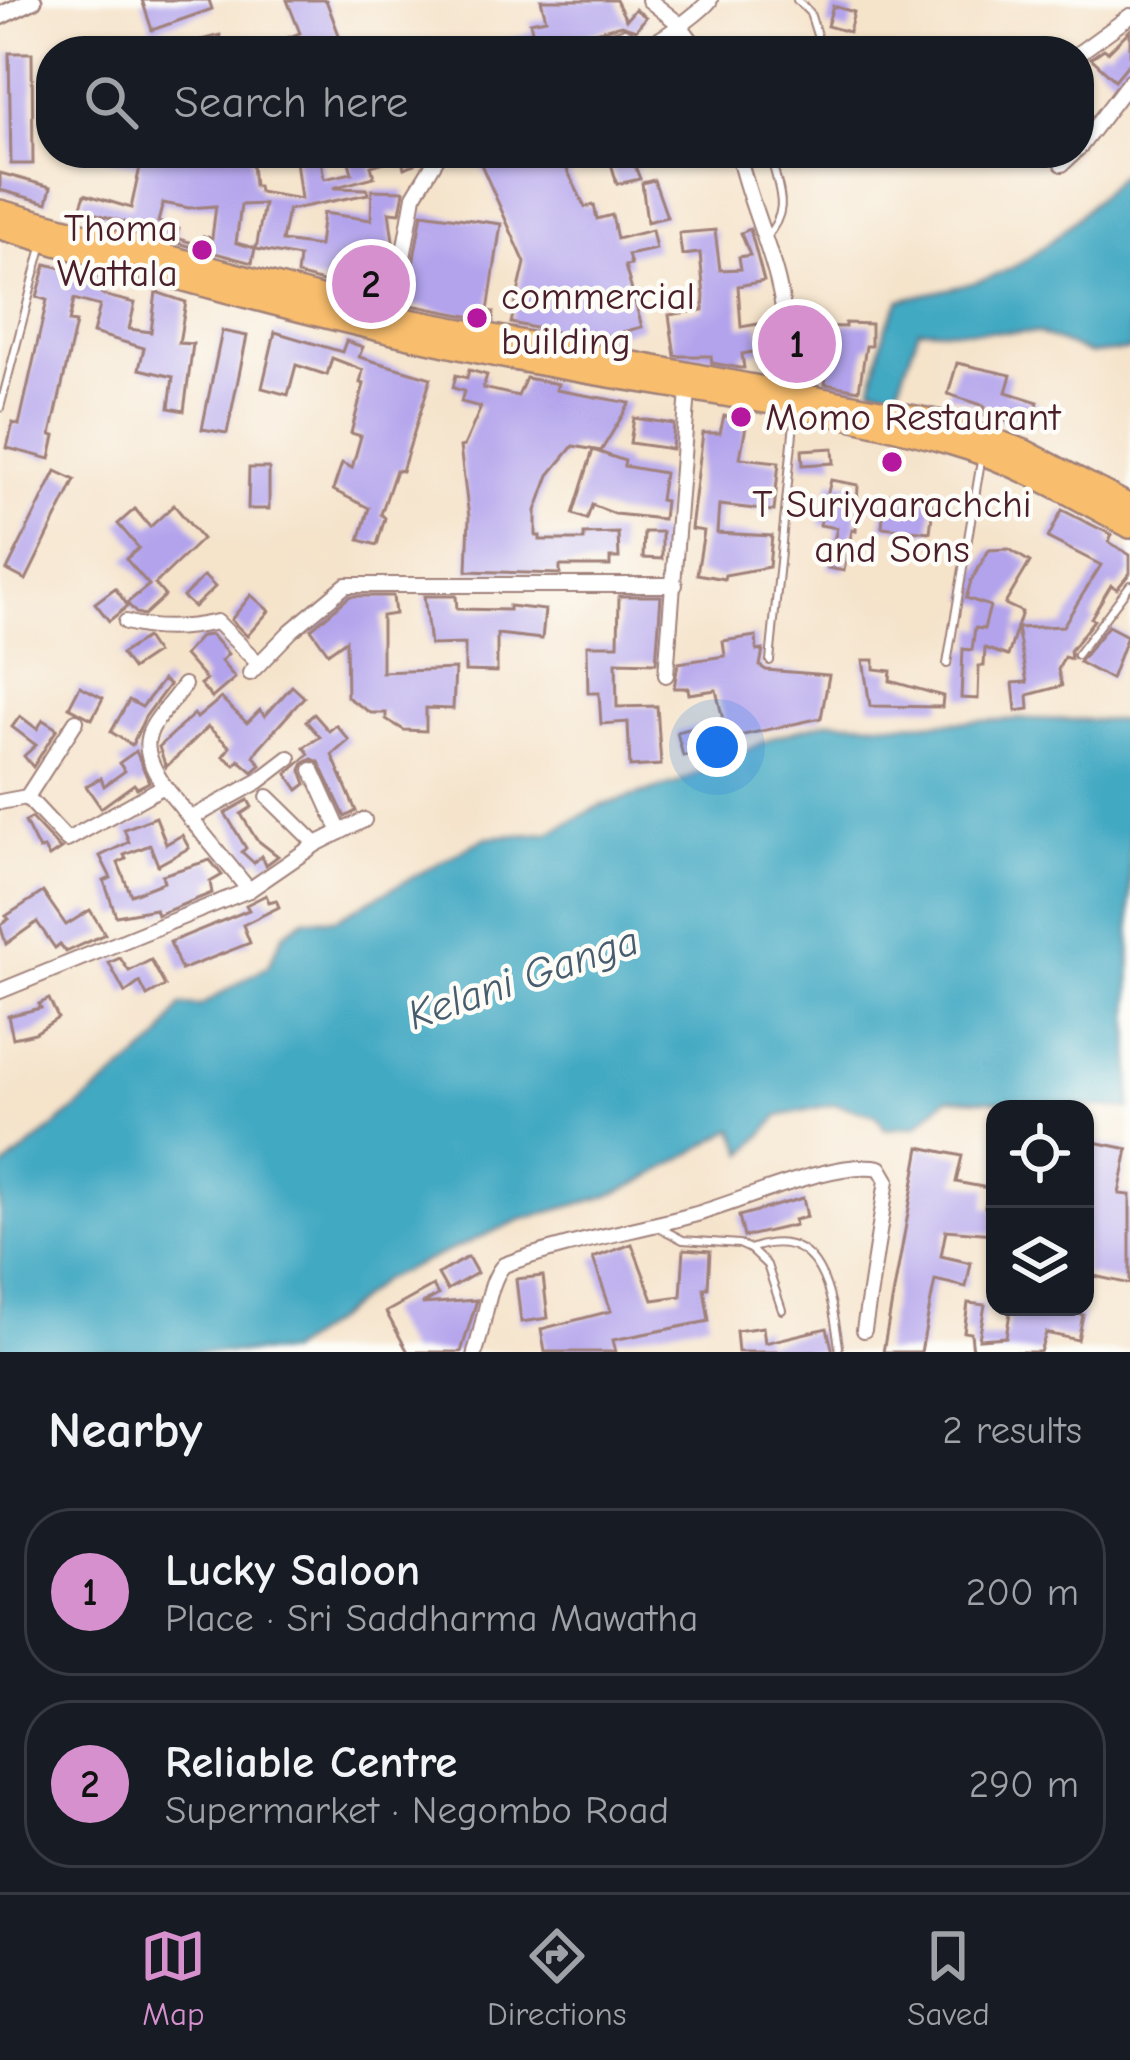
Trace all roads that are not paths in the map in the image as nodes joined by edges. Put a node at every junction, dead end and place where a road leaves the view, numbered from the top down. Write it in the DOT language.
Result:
graph roads {
  1 [pos="33,0"];
  2 [pos="649,0"];
  3 [pos="710,0"];
  4 [pos="796,0"];
  5 [pos="0,16"];
  6 [pos="1130,16"];
  7 [pos="678,23"];
  8 [pos="664,36"];
  9 [pos="688,36"];
  10 [pos="817,36"];
  11 [pos="1094,42"];
  12 [pos="1130,81"];
  13 [pos="1094,128"];
  14 [pos="431,168"];
  15 [pos="742,168"];
  16 [pos="773,168"];
  17 [pos="0,211"];
  18 [pos="0,228"];
  19 [pos="44,241"];
  20 [pos="763,241"];
  21 [pos="391,325"];
  22 [pos="785,339"];
  23 [pos="688,391"];
  24 [pos="0,408"];
  25 [pos="795,410"];
  26 [pos="982,454"];
  27 [pos="1130,506"];
  28 [pos="1130,527"];
  29 [pos="1130,585"];
  30 [pos="675,586"];
  31 [pos="126,622"];
  32 [pos="1077,656"];
  33 [pos="770,661"];
  34 [pos="947,664"];
  35 [pos="665,675"];
  36 [pos="184,685"];
  37 [pos="76,721"];
  38 [pos="289,758"];
  39 [pos="312,770"];
  40 [pos="164,786"];
  41 [pos="27,797"];
  42 [pos="268,797"];
  43 [pos="0,802"];
  44 [pos="190,819"];
  45 [pos="364,820"];
  46 [pos="340,832"];
  47 [pos="316,844"];
  48 [pos="249,890"];
  49 [pos="0,991"];
  50 [pos="654,1226"];
  51 [pos="750,1249"];
  52 [pos="782,1310"];
  53 [pos="864,1330"];
  54 [pos="839,1347"];
  55 [pos="475,1352"];
  1 -- 5 [label="street"];
  2 -- 7 [label="street"];
  3 -- 7 [label="street"];
  4 -- 10 [label="lane"];
  6 -- 11 [label="street"];
  7 -- 8 [label="street"];
  7 -- 9 [label="street"];
  12 -- 13 [label="street"];
  14 -- 21 [label="street"];
  15 -- 20 [label="street"];
  16 -- 20 [label="lane"];
  17 -- 21 [label="highway"];
  18 -- 19 [label="highway"];
  19 -- 21 [label="highway"];
  19 -- 24 [label="lane"];
  20 -- 22 [label="street"];
  21 -- 23 [label="highway"];
  21 -- 27 [label="highway"];
  23 -- 25 [label="highway"];
  23 -- 30 [label="street"];
  25 -- 26 [label="highway"];
  25 -- 33 [label="lane"];
  26 -- 28 [label="highway"];
  26 -- 34 [label="lane"];
  29 -- 32 [label="lane"];
  30 -- 31 [label="street"];
  30 -- 35 [label="street"];
  36 -- 40 [label="street"];
  37 -- 41 [label="street"];
  38 -- 44 [label="street"];
  39 -- 46 [label="street"];
  40 -- 41 [label="street"];
  40 -- 44 [label="street"];
  41 -- 43 [label="street"];
  42 -- 47 [label="street"];
  44 -- 48 [label="street"];
  45 -- 46 [label="street"];
  46 -- 47 [label="street"];
  47 -- 48 [label="street"];
  48 -- 49 [label="street"];
  50 -- 51 [label="lane"];
  50 -- 53 [label="street"];
  50 -- 55 [label="street"];
  51 -- 52 [label="lane"];
  51 -- 54 [label="lane"];
}
